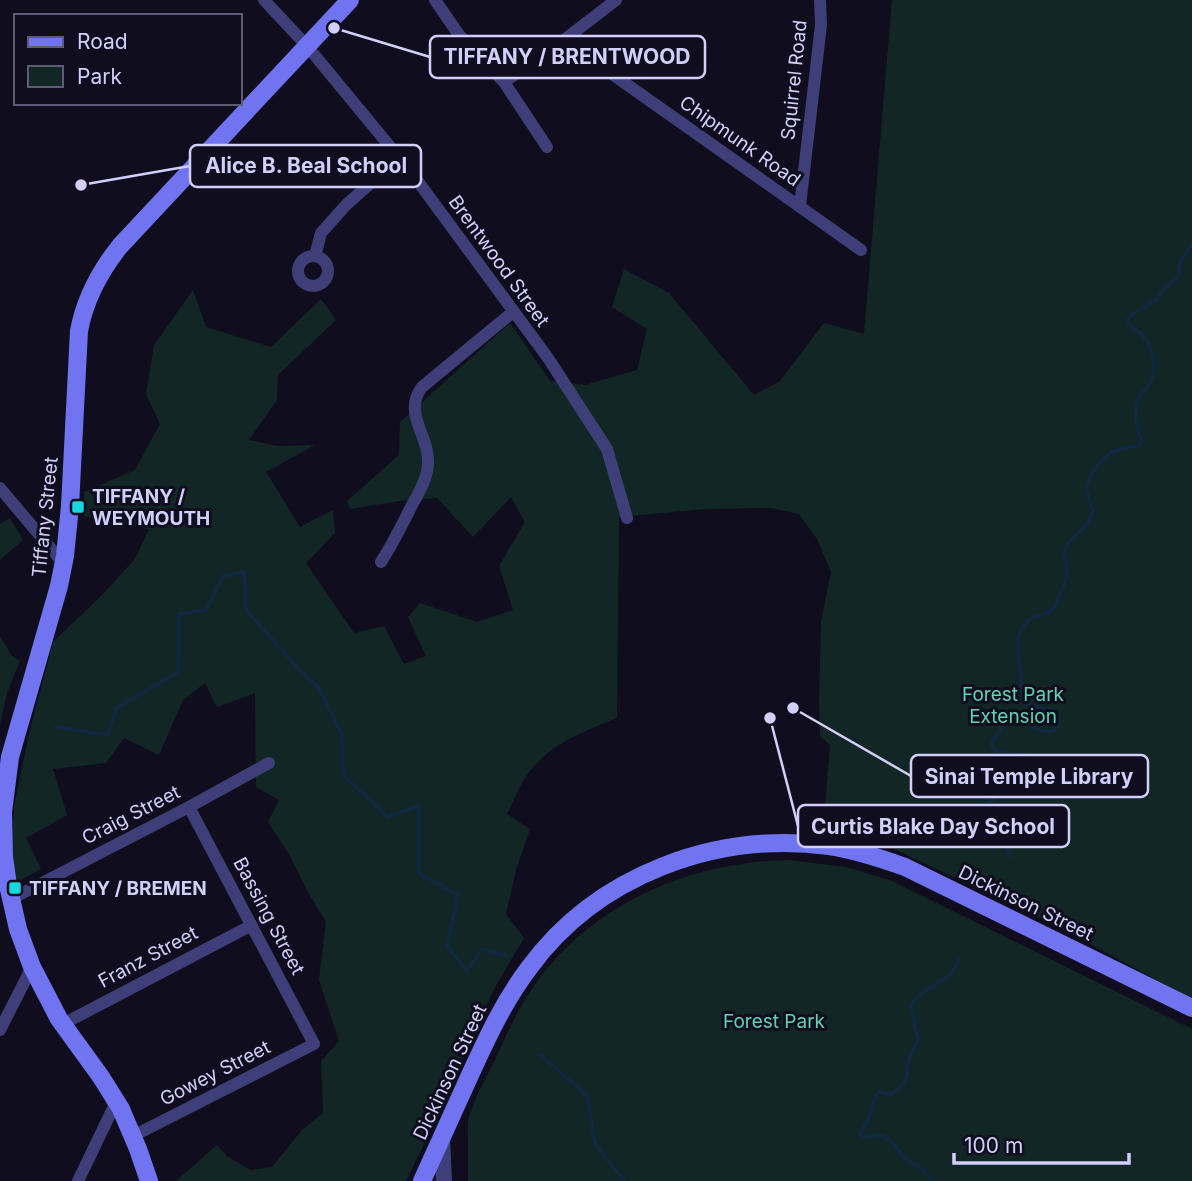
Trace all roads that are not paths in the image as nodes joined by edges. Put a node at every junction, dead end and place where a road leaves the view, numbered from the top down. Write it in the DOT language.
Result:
graph roads {
  1 [pos="264,0"];
  2 [pos="350,0"];
  3 [pos="435,0"];
  4 [pos="616,0"];
  5 [pos="820,0"];
  6 [pos="564,40"];
  7 [pos="307,46"];
  8 [pos="505,82"];
  9 [pos="547,147"];
  10 [pos="399,158"];
  11 [pos="800,206"];
  12 [pos="861,250"];
  13 [pos="315,256"];
  14 [pos="513,312"];
  15 [pos="0,488"];
  16 [pos="627,518"];
  17 [pos="381,562"];
  18 [pos="64,564"];
  19 [pos="269,763"];
  20 [pos="189,807"];
  21 [pos="2,846"];
  22 [pos="11,899"];
  23 [pos="252,925"];
  24 [pos="32,967"];
  25 [pos="1192,1008"];
  26 [pos="63,1024"];
  27 [pos="0,1030"];
  28 [pos="314,1044"];
  29 [pos="117,1102"];
  30 [pos="133,1136"];
  31 [pos="442,1136"];
  32 [pos="78,1181"];
  33 [pos="149,1181"];
  34 [pos="422,1181"];
  35 [pos="444,1181"];
  1 -- 7 [label="street, Brentwood Street"];
  2 -- 7 [label="main road, Tiffany Street"];
  3 -- 8 [label="street"];
  4 -- 6 [label="street"];
  5 -- 11 [label="street, Squirrel Road"];
  6 -- 8 [label="street"];
  6 -- 11 [label="street, Chipmunk Road"];
  7 -- 10 [label="street, Brentwood Street"];
  7 -- 18 [label="main road, Tiffany Street"];
  8 -- 9 [label="street"];
  10 -- 13 [label="street"];
  10 -- 14 [label="street, Brentwood Street"];
  11 -- 12 [label="street, Chipmunk Road"];
  14 -- 16 [label="street, Brentwood Street"];
  14 -- 17 [label="street"];
  15 -- 18 [label="street"];
  18 -- 21 [label="main road, Tiffany Street"];
  19 -- 20 [label="street, Craig Street"];
  20 -- 22 [label="street, Craig Street"];
  20 -- 23 [label="street, Bassing Street"];
  21 -- 22 [label="main road, Tiffany Street"];
  22 -- 24 [label="main road, Tiffany Street"];
  23 -- 26 [label="street, Franz Street"];
  23 -- 28 [label="street, Bassing Street"];
  24 -- 26 [label="main road, Tiffany Street"];
  24 -- 27 [label="street"];
  25 -- 31 [label="main road, Dickinson Street"];
  26 -- 29 [label="main road, Tiffany Street"];
  28 -- 30 [label="street, Gowey Street"];
  29 -- 30 [label="main road, Tiffany Street"];
  29 -- 32 [label="street"];
  30 -- 33 [label="main road, Tiffany Street"];
  31 -- 34 [label="main road, Dickinson Street"];
  31 -- 35 [label="street"];
}
